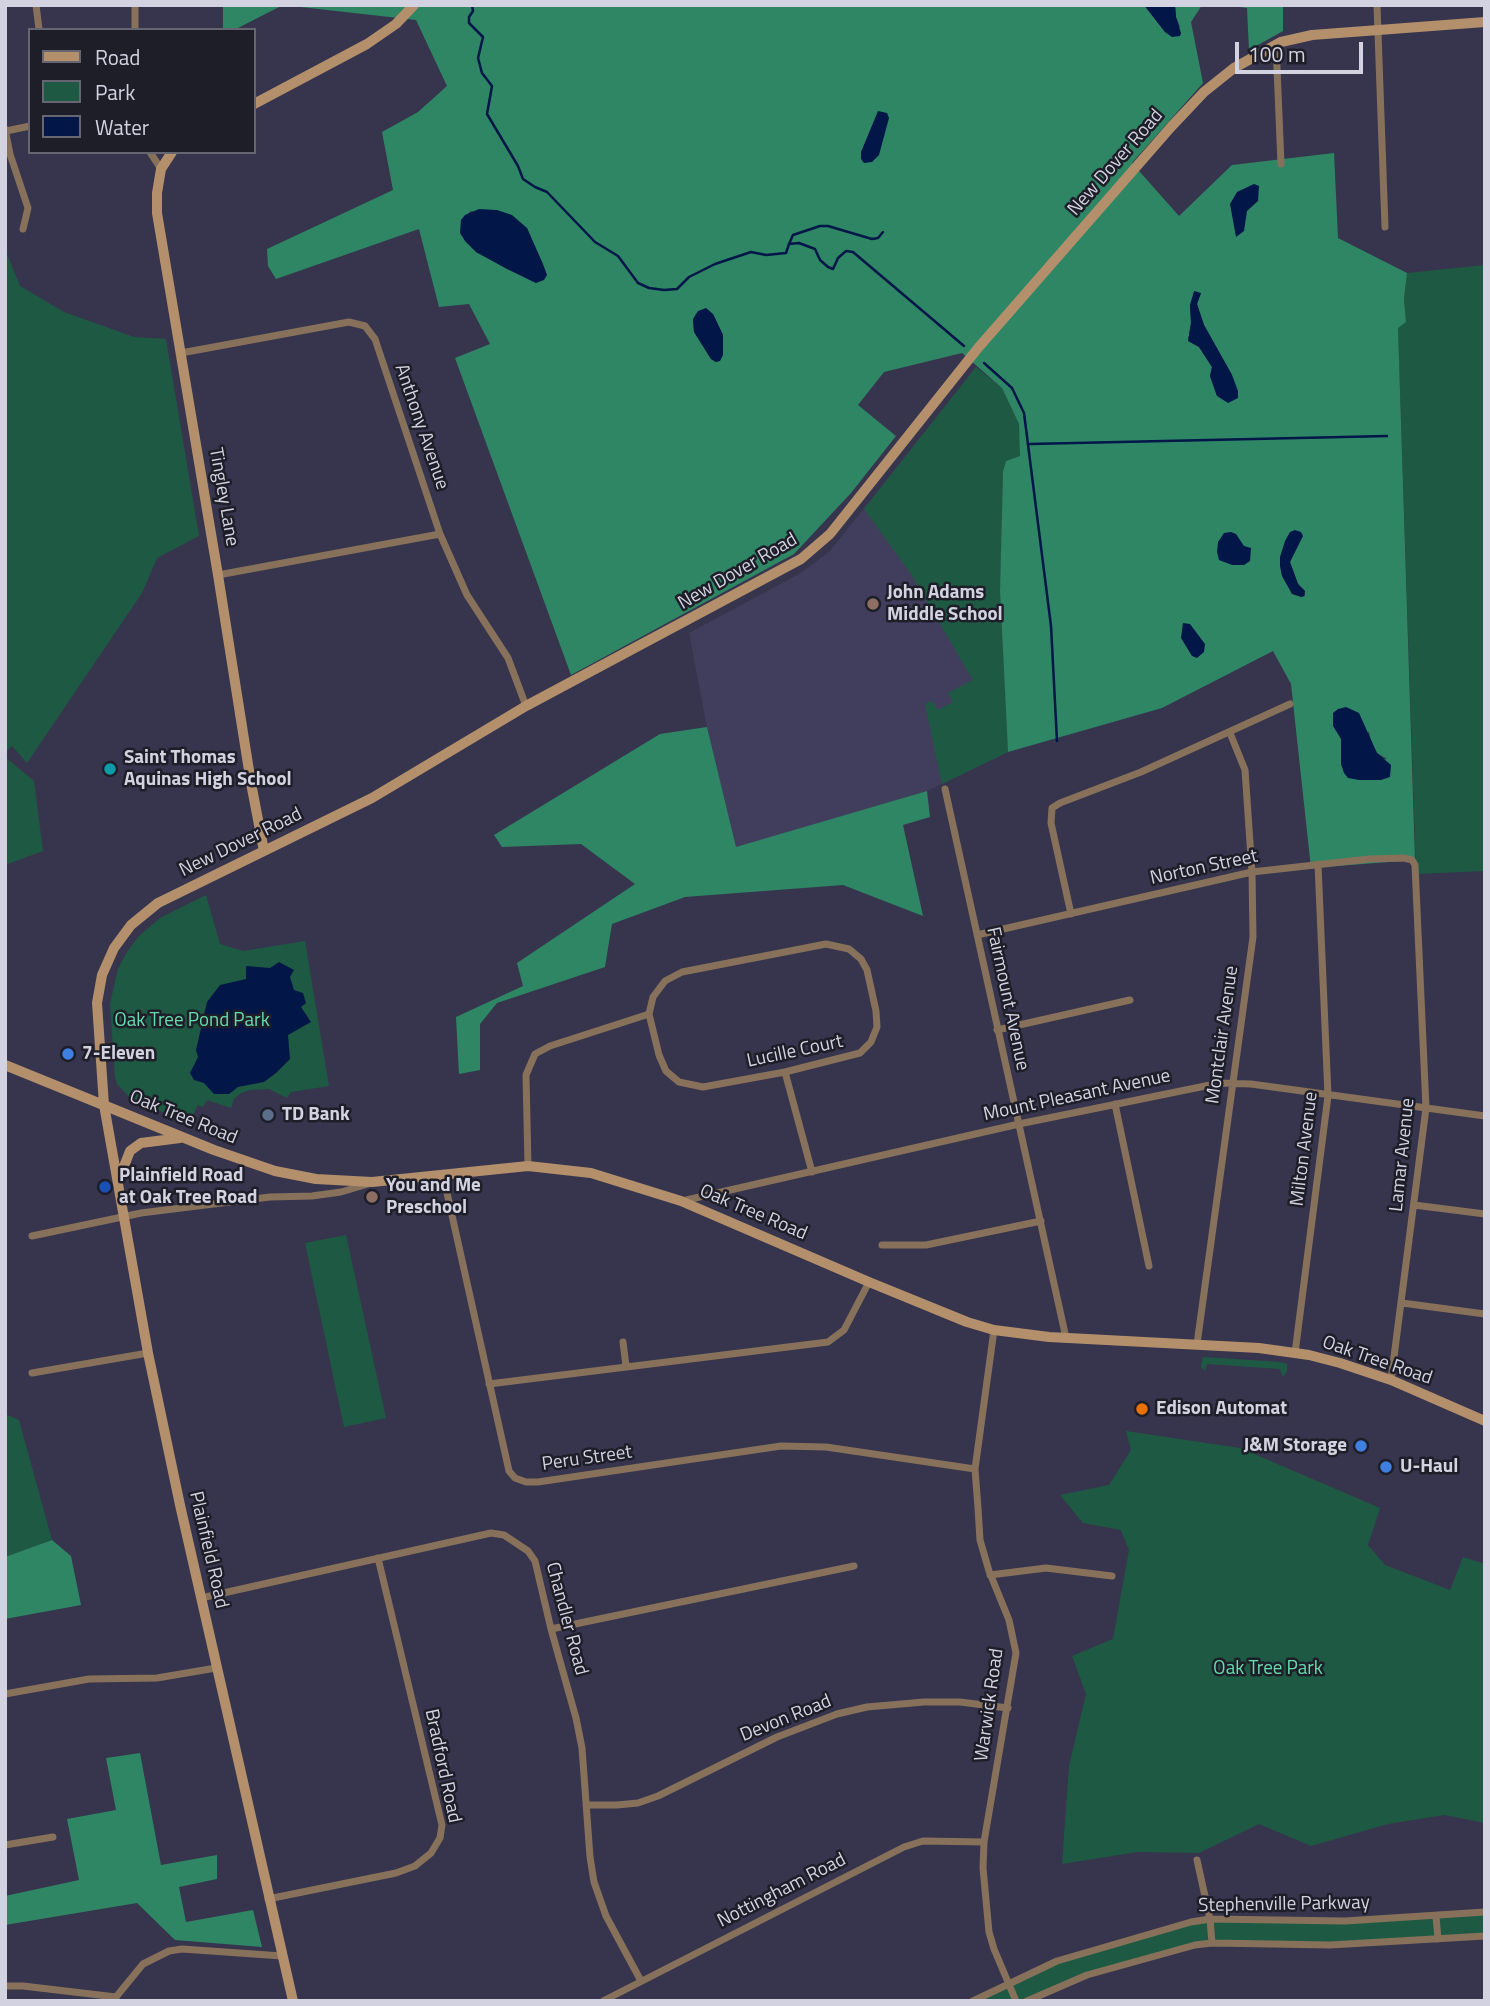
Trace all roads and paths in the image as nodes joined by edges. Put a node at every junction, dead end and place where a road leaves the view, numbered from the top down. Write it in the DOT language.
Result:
graph roads {
  1 [pos="36,5"];
  2 [pos="135,5"];
  3 [pos="414,5"];
  4 [pos="1377,5"];
  5 [pos="1485,23"];
  6 [pos="39,28"];
  7 [pos="135,28"];
  8 [pos="1378,28"];
  9 [pos="1276,44"];
  10 [pos="256,103"];
  11 [pos="28,126"];
  12 [pos="5,130"];
  13 [pos="151,154"];
  14 [pos="171,154"];
  15 [pos="1281,164"];
  16 [pos="161,169"];
  17 [pos="1385,227"];
  18 [pos="23,229"];
  19 [pos="181,352"];
  20 [pos="440,534"];
  21 [pos="218,575"];
  22 [pos="1290,704"];
  23 [pos="526,706"];
  24 [pos="1230,733"];
  25 [pos="945,789"];
  26 [pos="264,851"];
  27 [pos="1318,864"];
  28 [pos="1252,872"];
  29 [pos="1416,889"];
  30 [pos="1071,914"];
  31 [pos="977,935"];
  32 [pos="1130,1000"];
  33 [pos="649,1014"];
  34 [pos="997,1030"];
  35 [pos="5,1065"];
  36 [pos="785,1072"];
  37 [pos="1233,1083"];
  38 [pos="1328,1096"];
  39 [pos="1115,1104"];
  40 [pos="104,1105"];
  41 [pos="1426,1108"];
  42 [pos="1485,1116"];
  43 [pos="1019,1124"];
  44 [pos="181,1137"];
  45 [pos="528,1166"];
  46 [pos="812,1172"];
  47 [pos="443,1175"];
  48 [pos="372,1182"];
  49 [pos="118,1183"];
  50 [pos="681,1201"];
  51 [pos="1414,1205"];
  52 [pos="1485,1213"];
  53 [pos="124,1217"];
  54 [pos="1041,1221"];
  55 [pos="32,1236"];
  56 [pos="882,1245"];
  57 [pos="1149,1266"];
  58 [pos="869,1282"];
  59 [pos="1402,1303"];
  60 [pos="1485,1314"];
  61 [pos="994,1330"];
  62 [pos="1066,1338"];
  63 [pos="623,1342"];
  64 [pos="1197,1344"];
  65 [pos="148,1353"];
  66 [pos="1295,1353"];
  67 [pos="625,1366"];
  68 [pos="32,1373"];
  69 [pos="1391,1380"];
  70 [pos="489,1384"];
  71 [pos="1485,1421"];
  72 [pos="975,1469"];
  73 [pos="378,1558"];
  74 [pos="854,1566"];
  75 [pos="990,1575"];
  76 [pos="1112,1576"];
  77 [pos="201,1598"];
  78 [pos="551,1629"];
  79 [pos="216,1668"];
  80 [pos="5,1694"];
  81 [pos="1008,1708"];
  82 [pos="586,1805"];
  83 [pos="53,1837"];
  84 [pos="984,1842"];
  85 [pos="5,1845"];
  86 [pos="1198,1860"];
  87 [pos="268,1899"];
  88 [pos="1485,1912"];
  89 [pos="1436,1916"];
  90 [pos="1210,1919"];
  91 [pos="1485,1936"];
  92 [pos="1438,1939"];
  93 [pos="1212,1943"];
  94 [pos="282,1956"];
  95 [pos="641,1981"];
  96 [pos="1008,1983"];
  97 [pos="5,1986"];
  98 [pos="116,1999"];
  99 [pos="293,2001"];
  100 [pos="603,2001"];
  101 [pos="973,2001"];
  102 [pos="1016,2001"];
  103 [pos="1027,2001"];
  1 -- 6 [label="street"];
  2 -- 7 [label="street"];
  3 -- 10 [label="street"];
  4 -- 8 [label="street"];
  5 -- 8 [label="street, New Dover Road"];
  8 -- 9 [label="street, New Dover Road"];
  8 -- 17 [label="street"];
  9 -- 15 [label="street"];
  9 -- 23 [label="street, New Dover Road"];
  11 -- 12 [label="street"];
  12 -- 18 [label="street"];
  13 -- 16 [label="street"];
  14 -- 16 [label="street, Tingley Lane"];
  16 -- 19 [label="street, Tingley Lane"];
  19 -- 20 [label="street, Anthony Avenue"];
  19 -- 21 [label="street, Tingley Lane"];
  20 -- 21 [label="street"];
  20 -- 23 [label="street, Anthony Avenue"];
  21 -- 26 [label="street, Tingley Lane"];
  22 -- 24 [label="street"];
  23 -- 26 [label="street, New Dover Road"];
  24 -- 28 [label="street, Montclair Avenue"];
  24 -- 30 [label="street"];
  25 -- 31 [label="street, Fairmount Avenue"];
  26 -- 40 [label="street, New Dover Road"];
  27 -- 28 [label="street, Norton Street"];
  27 -- 29 [label="street, Norton Street"];
  27 -- 38 [label="street, Milton Avenue"];
  28 -- 30 [label="street, Norton Street"];
  28 -- 37 [label="street, Montclair Avenue"];
  29 -- 41 [label="street, Lamar Avenue"];
  30 -- 31 [label="street, Norton Street"];
  31 -- 34 [label="street, Fairmount Avenue"];
  32 -- 34 [label="street"];
  33 -- 36 [label="street, Lucille Court"];
  33 -- 36 [label="street, Lucille Court"];
  33 -- 45 [label="street"];
  34 -- 43 [label="street, Fairmount Avenue"];
  35 -- 40 [label="street, Oak Tree Road"];
  36 -- 46 [label="street"];
  37 -- 38 [label="street, Mount Pleasant Avenue"];
  37 -- 39 [label="street, Mount Pleasant Avenue"];
  37 -- 64 [label="street, Montclair Avenue"];
  38 -- 41 [label="street, Mount Pleasant Avenue"];
  38 -- 66 [label="street, Milton Avenue"];
  39 -- 43 [label="street, Mount Pleasant Avenue"];
  39 -- 57 [label="street"];
  40 -- 44 [label="street, Oak Tree Road"];
  40 -- 49 [label="street, Plainfield Road"];
  41 -- 42 [label="street, Mount Pleasant Avenue"];
  41 -- 51 [label="street, Lamar Avenue"];
  43 -- 46 [label="street, Mount Pleasant Avenue"];
  43 -- 54 [label="street, Fairmount Avenue"];
  44 -- 48 [label="street, Oak Tree Road"];
  44 -- 49 [label="street"];
  45 -- 47 [label="street, Oak Tree Road"];
  45 -- 50 [label="street, Oak Tree Road"];
  46 -- 50 [label="street, Mount Pleasant Avenue"];
  47 -- 48 [label="street, Oak Tree Road"];
  47 -- 70 [label="street, Peru Street"];
  48 -- 53 [label="street"];
  49 -- 53 [label="street, Plainfield Road"];
  50 -- 58 [label="street, Oak Tree Road"];
  51 -- 52 [label="street"];
  51 -- 59 [label="street, Lamar Avenue"];
  53 -- 55 [label="street"];
  53 -- 65 [label="street, Plainfield Road"];
  54 -- 56 [label="street"];
  54 -- 62 [label="street, Fairmount Avenue"];
  58 -- 61 [label="street, Oak Tree Road"];
  58 -- 67 [label="street"];
  59 -- 60 [label="street"];
  59 -- 69 [label="street, Lamar Avenue"];
  61 -- 62 [label="street, Oak Tree Road"];
  61 -- 72 [label="street, Warwick Road"];
  62 -- 64 [label="street, Oak Tree Road"];
  63 -- 67 [label="street"];
  64 -- 66 [label="street, Oak Tree Road"];
  65 -- 68 [label="street"];
  65 -- 77 [label="street, Plainfield Road"];
  66 -- 69 [label="street, Oak Tree Road"];
  67 -- 70 [label="street"];
  69 -- 71 [label="street, Oak Tree Road"];
  70 -- 72 [label="street, Peru Street"];
  72 -- 75 [label="street, Warwick Road"];
  73 -- 77 [label="street, Chandler Road"];
  73 -- 78 [label="street, Chandler Road"];
  73 -- 87 [label="street, Bradford Road"];
  74 -- 78 [label="street"];
  75 -- 76 [label="street"];
  75 -- 81 [label="street, Warwick Road"];
  77 -- 79 [label="street, Plainfield Road"];
  78 -- 82 [label="street, Chandler Road"];
  79 -- 80 [label="street"];
  79 -- 87 [label="street, Plainfield Road"];
  81 -- 82 [label="street, Devon Road"];
  81 -- 84 [label="street, Warwick Road"];
  82 -- 95 [label="street, Chandler Road"];
  83 -- 85 [label="street"];
  84 -- 95 [label="street, Nottingham Road"];
  84 -- 96 [label="street, Warwick Road"];
  86 -- 90 [label="street"];
  87 -- 94 [label="street, Plainfield Road"];
  88 -- 89 [label="street, Stephenville Parkway"];
  89 -- 90 [label="street, Stephenville Parkway"];
  89 -- 92 [label="street"];
  90 -- 93 [label="street"];
  90 -- 96 [label="street, Stephenville Parkway"];
  91 -- 92 [label="street, Stephenville Parkway"];
  92 -- 93 [label="street, Stephenville Parkway"];
  93 -- 103 [label="street, Stephenville Parkway"];
  94 -- 98 [label="street"];
  94 -- 99 [label="street, Plainfield Road"];
  95 -- 100 [label="street, Nottingham Road"];
  96 -- 101 [label="street, Stephenville Parkway"];
  96 -- 102 [label="street, Warwick Road"];
  97 -- 98 [label="street"];
}
